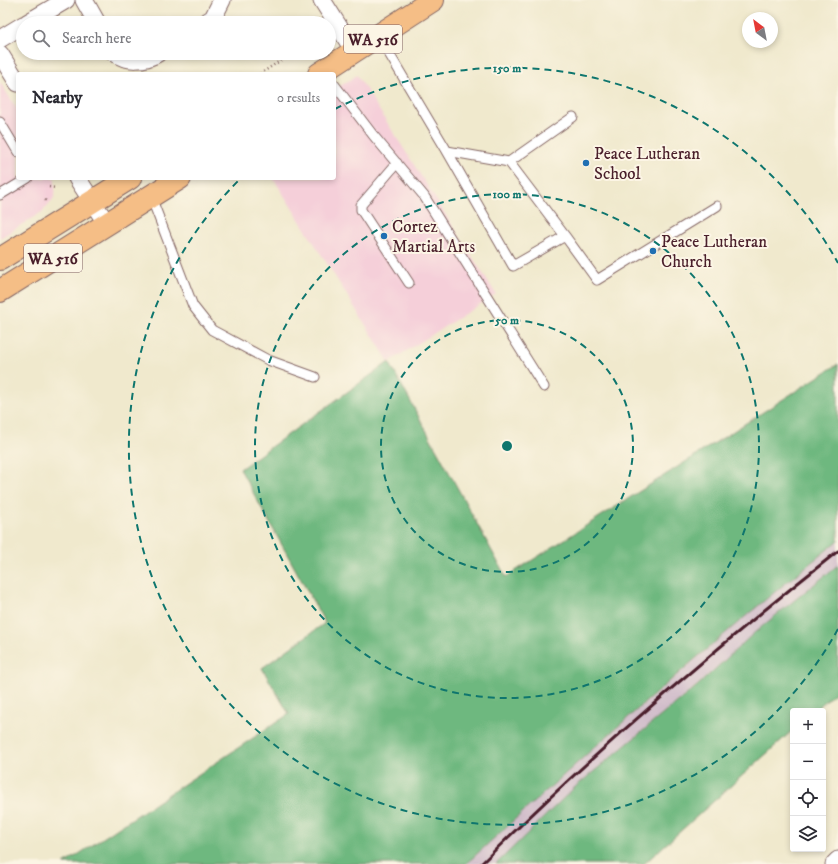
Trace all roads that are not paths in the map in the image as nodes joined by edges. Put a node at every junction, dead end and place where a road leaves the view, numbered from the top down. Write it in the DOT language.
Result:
graph roads {
  1 [pos="66,0"];
  2 [pos="84,0"];
  3 [pos="222,0"];
  4 [pos="322,0"];
  5 [pos="433,0"];
  6 [pos="39,16"];
  7 [pos="93,16"];
  8 [pos="214,16"];
  9 [pos="332,16"];
  10 [pos="336,22"];
  11 [pos="16,29"];
  12 [pos="378,35"];
  13 [pos="0,39"];
  14 [pos="354,51"];
  15 [pos="0,54"];
  16 [pos="330,72"];
  17 [pos="16,80"];
  18 [pos="336,88"];
  19 [pos="573,117"];
  20 [pos="0,122"];
  21 [pos="16,149"];
  22 [pos="447,151"];
  23 [pos="509,162"];
  24 [pos="397,163"];
  25 [pos="25,180"];
  26 [pos="79,180"];
  27 [pos="127,180"];
  28 [pos="177,180"];
  29 [pos="0,195"];
  30 [pos="151,197"];
  31 [pos="92,201"];
  32 [pos="717,206"];
  33 [pos="107,224"];
  34 [pos="565,236"];
  35 [pos="0,259"];
  36 [pos="409,283"];
  37 [pos="0,291"];
  38 [pos="315,377"];
  39 [pos="544,387"];
  40 [pos="838,860"];
  41 [pos="834,864"];
  1 -- 6 [label="street"];
  2 -- 7 [label="street"];
  3 -- 8 [label="street"];
  4 -- 9 [label="street"];
  5 -- 12 [label="main road, WA 516"];
  10 -- 14 [label="street"];
  11 -- 13 [label="street"];
  12 -- 14 [label="main road, WA 516"];
  12 -- 22 [label="lane"];
  14 -- 16 [label="main road, WA 516"];
  15 -- 17 [label="street"];
  18 -- 24 [label="lane"];
  19 -- 23 [label="lane"];
  20 -- 21 [label="lane"];
  22 -- 23 [label="lane"];
  22 -- 34 [label="lane"];
  23 -- 34 [label="lane"];
  24 -- 36 [label="lane"];
  24 -- 39 [label="lane"];
  25 -- 29 [label="lane"];
  26 -- 31 [label="street"];
  27 -- 31 [label="main road, WA 516"];
  28 -- 30 [label="main road, WA 516"];
  30 -- 33 [label="main road, WA 516"];
  30 -- 38 [label="lane"];
  31 -- 33 [label="street"];
  31 -- 35 [label="main road, WA 516"];
  32 -- 34 [label="lane"];
  33 -- 37 [label="main road, WA 516"];
  40 -- 41 [label="street"];
}
